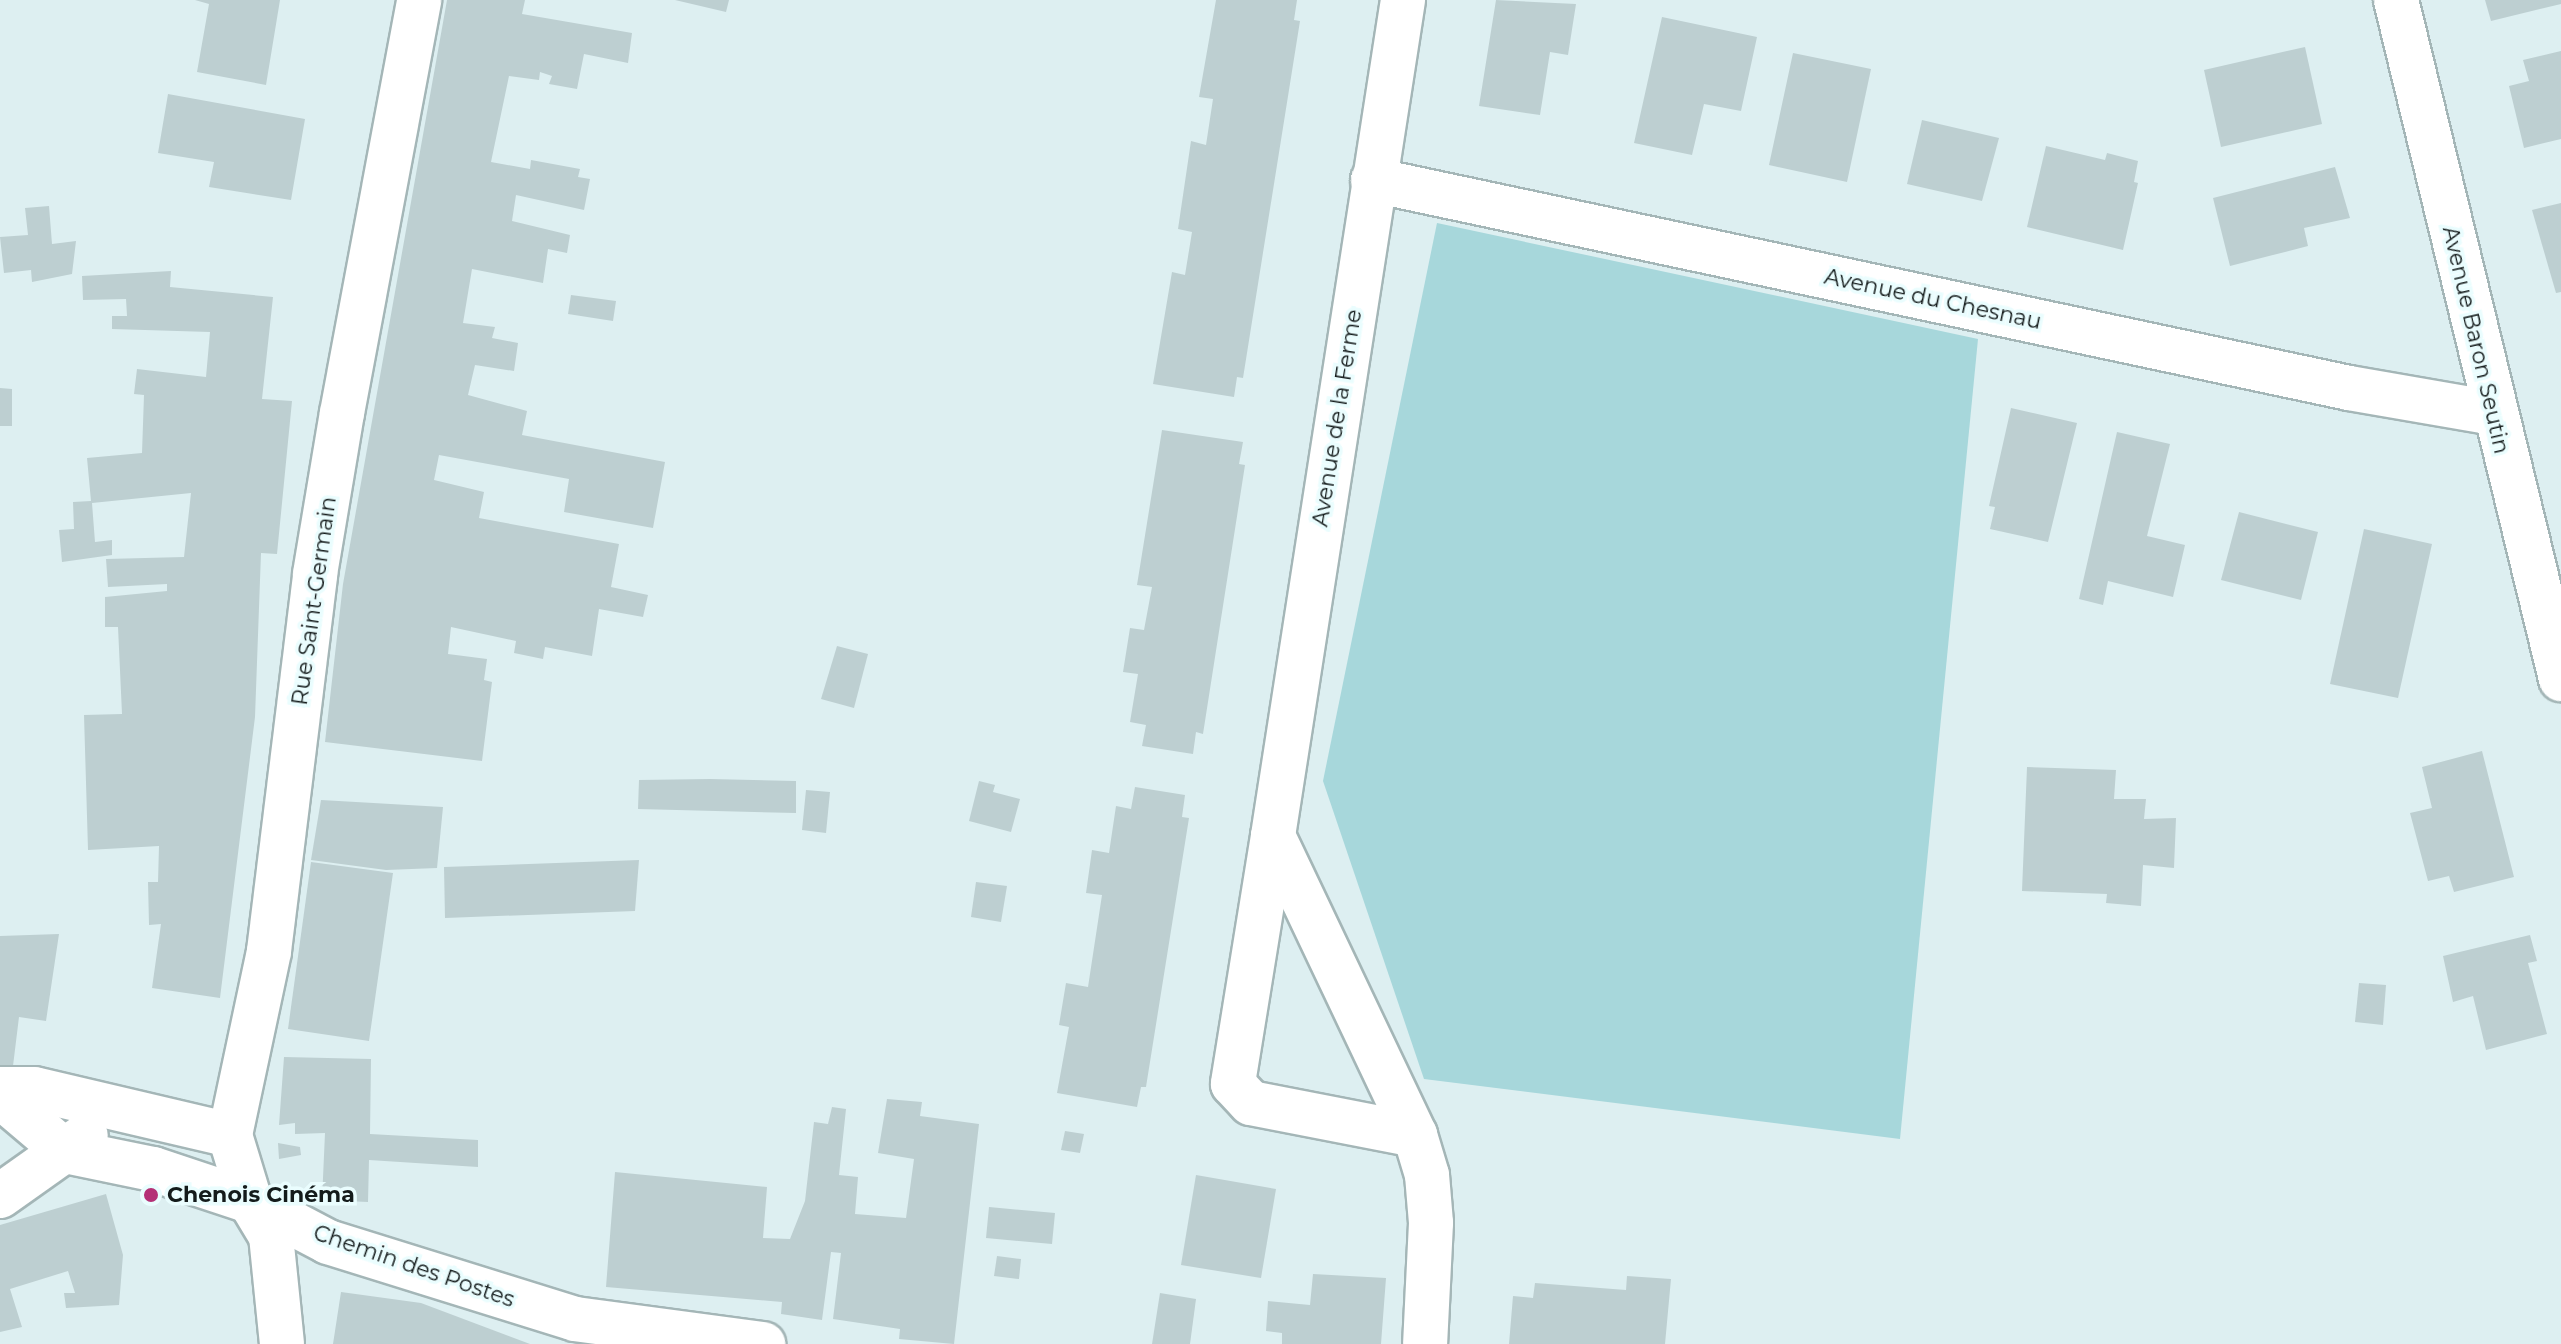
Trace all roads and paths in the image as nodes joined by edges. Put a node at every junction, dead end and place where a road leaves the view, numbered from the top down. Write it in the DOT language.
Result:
graph roads {
  1 [pos="419,0"];
  2 [pos="1403,0"];
  3 [pos="2396,0"];
  4 [pos="1373,180"];
  5 [pos="2493,413"];
  6 [pos="2561,679"];
  7 [pos="1273,836"];
  8 [pos="0,1089"];
  9 [pos="0,1096"];
  10 [pos="119,1109"];
  11 [pos="230,1135"];
  12 [pos="1415,1135"];
  13 [pos="65,1151"];
  14 [pos="0,1196"];
  15 [pos="250,1201"];
  16 [pos="282,1344"];
  17 [pos="763,1344"];
  18 [pos="1425,1344"];
  1 -- 11 [label="street, Rue Saint-Germain"];
  2 -- 4 [label="street, Avenue de la Ferme"];
  3 -- 5 [label="street, Avenue Baron Seutin"];
  4 -- 5 [label="street, Avenue du Chesnau"];
  4 -- 7 [label="street, Avenue de la Ferme"];
  5 -- 6 [label="street, Avenue Baron Seutin"];
  7 -- 12 [label="street"];
  7 -- 12 [label="street, Avenue de la Ferme"];
  8 -- 10 [label="street"];
  9 -- 13 [label="street, Chemin des Postes"];
  10 -- 11 [label="street"];
  10 -- 13 [label="street"];
  11 -- 15 [label="street, Rue Saint-Germain"];
  12 -- 18 [label="street"];
  13 -- 14 [label="street"];
  13 -- 15 [label="street, Chemin des Postes"];
  15 -- 16 [label="street, Rue Saint-Germain"];
  15 -- 17 [label="street, Chemin des Postes"];
}
